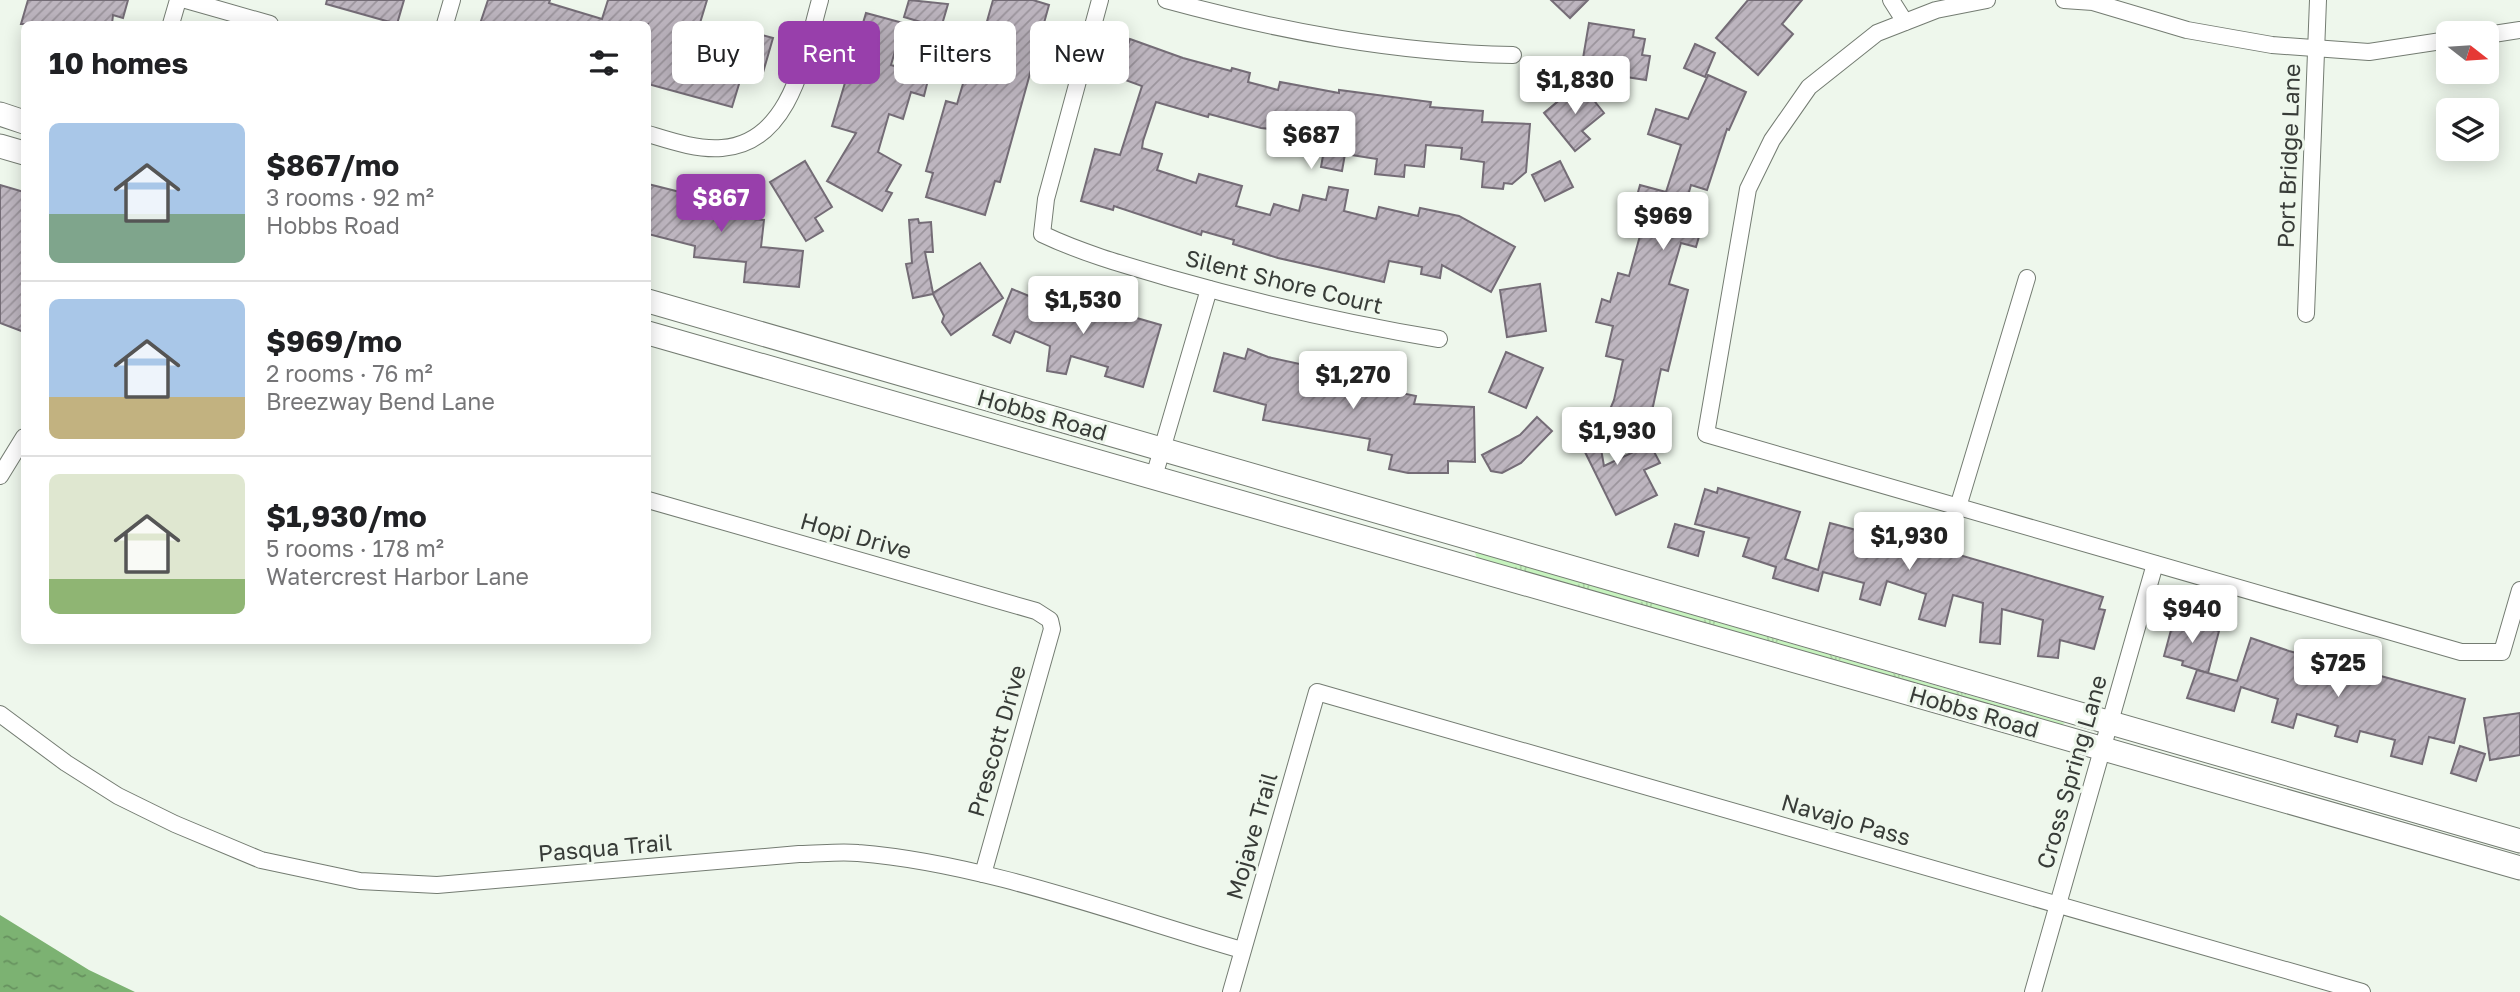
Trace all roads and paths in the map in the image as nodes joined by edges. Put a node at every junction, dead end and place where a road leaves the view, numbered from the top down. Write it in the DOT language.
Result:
graph roads {
  1 [pos="178,0"];
  2 [pos="186,0"];
  3 [pos="452,0"];
  4 [pos="820,0"];
  5 [pos="1100,0"];
  6 [pos="1166,0"];
  7 [pos="1891,0"];
  8 [pos="1987,0"];
  9 [pos="2064,0"];
  10 [pos="2318,0"];
  11 [pos="172,21"];
  12 [pos="260,21"];
  13 [pos="446,21"];
  14 [pos="1905,22"];
  15 [pos="2520,30"];
  16 [pos="2499,33"];
  17 [pos="2436,42"];
  18 [pos="2316,49"];
  19 [pos="1513,55"];
  20 [pos="0,114"];
  21 [pos="21,120"];
  22 [pos="651,135"];
  23 [pos="0,146"];
  24 [pos="21,152"];
  25 [pos="2027,278"];
  26 [pos="1209,289"];
  27 [pos="651,302"];
  28 [pos="2306,314"];
  29 [pos="651,335"];
  30 [pos="1439,339"];
  31 [pos="21,443"];
  32 [pos="1163,450"];
  33 [pos="0,476"];
  34 [pos="1153,480"];
  35 [pos="651,501"];
  36 [pos="1958,507"];
  37 [pos="1436,526"];
  38 [pos="1428,557"];
  39 [pos="2155,564"];
  40 [pos="2520,590"];
  41 [pos="1051,620"];
  42 [pos="1317,692"];
  43 [pos="0,714"];
  44 [pos="2110,723"];
  45 [pos="2103,749"];
  46 [pos="2520,841"];
  47 [pos="2520,868"];
  48 [pos="983,874"];
  49 [pos="2058,904"];
  50 [pos="1242,950"];
  51 [pos="1231,992"];
  52 [pos="2033,992"];
  53 [pos="2362,992"];
  1 -- 11 [label="street"];
  2 -- 12 [label="street"];
  3 -- 13 [label="street"];
  4 -- 22 [label="street"];
  5 -- 26 [label="street, Silent Shore Court"];
  6 -- 19 [label="street"];
  7 -- 14 [label="street"];
  8 -- 14 [label="street"];
  9 -- 18 [label="street"];
  10 -- 18 [label="street, Port Bridge Lane"];
  14 -- 36 [label="street"];
  15 -- 16 [label="street"];
  17 -- 18 [label="street"];
  18 -- 28 [label="street, Port Bridge Lane"];
  20 -- 21 [label="street"];
  23 -- 24 [label="street"];
  25 -- 36 [label="street"];
  26 -- 30 [label="street, Silent Shore Court"];
  26 -- 32 [label="street"];
  27 -- 32 [label="street, Hobbs Road"];
  29 -- 34 [label="street, Hobbs Road"];
  31 -- 33 [label="street"];
  32 -- 34 [label="street"];
  32 -- 37 [label="street, Hobbs Road"];
  34 -- 38 [label="street, Hobbs Road"];
  35 -- 41 [label="street, Hopi Drive"];
  36 -- 39 [label="street"];
  37 -- 38 [label="street"];
  37 -- 44 [label="street, Hobbs Road"];
  38 -- 45 [label="street, Hobbs Road"];
  39 -- 40 [label="street"];
  39 -- 44 [label="street, Cross Spring Lane"];
  41 -- 48 [label="street, Prescott Drive"];
  42 -- 49 [label="street, Navajo Pass"];
  42 -- 50 [label="street, Mojave Trail"];
  43 -- 48 [label="street, Pasqua Trail"];
  44 -- 45 [label="street, Cross Spring Lane"];
  44 -- 46 [label="street, Hobbs Road"];
  45 -- 47 [label="street, Hobbs Road"];
  45 -- 49 [label="street, Cross Spring Lane"];
  48 -- 50 [label="street, Pasqua Trail"];
  49 -- 52 [label="street, Cross Spring Lane"];
  49 -- 53 [label="street, Navajo Pass"];
  50 -- 51 [label="street, Mojave Trail"];
}
